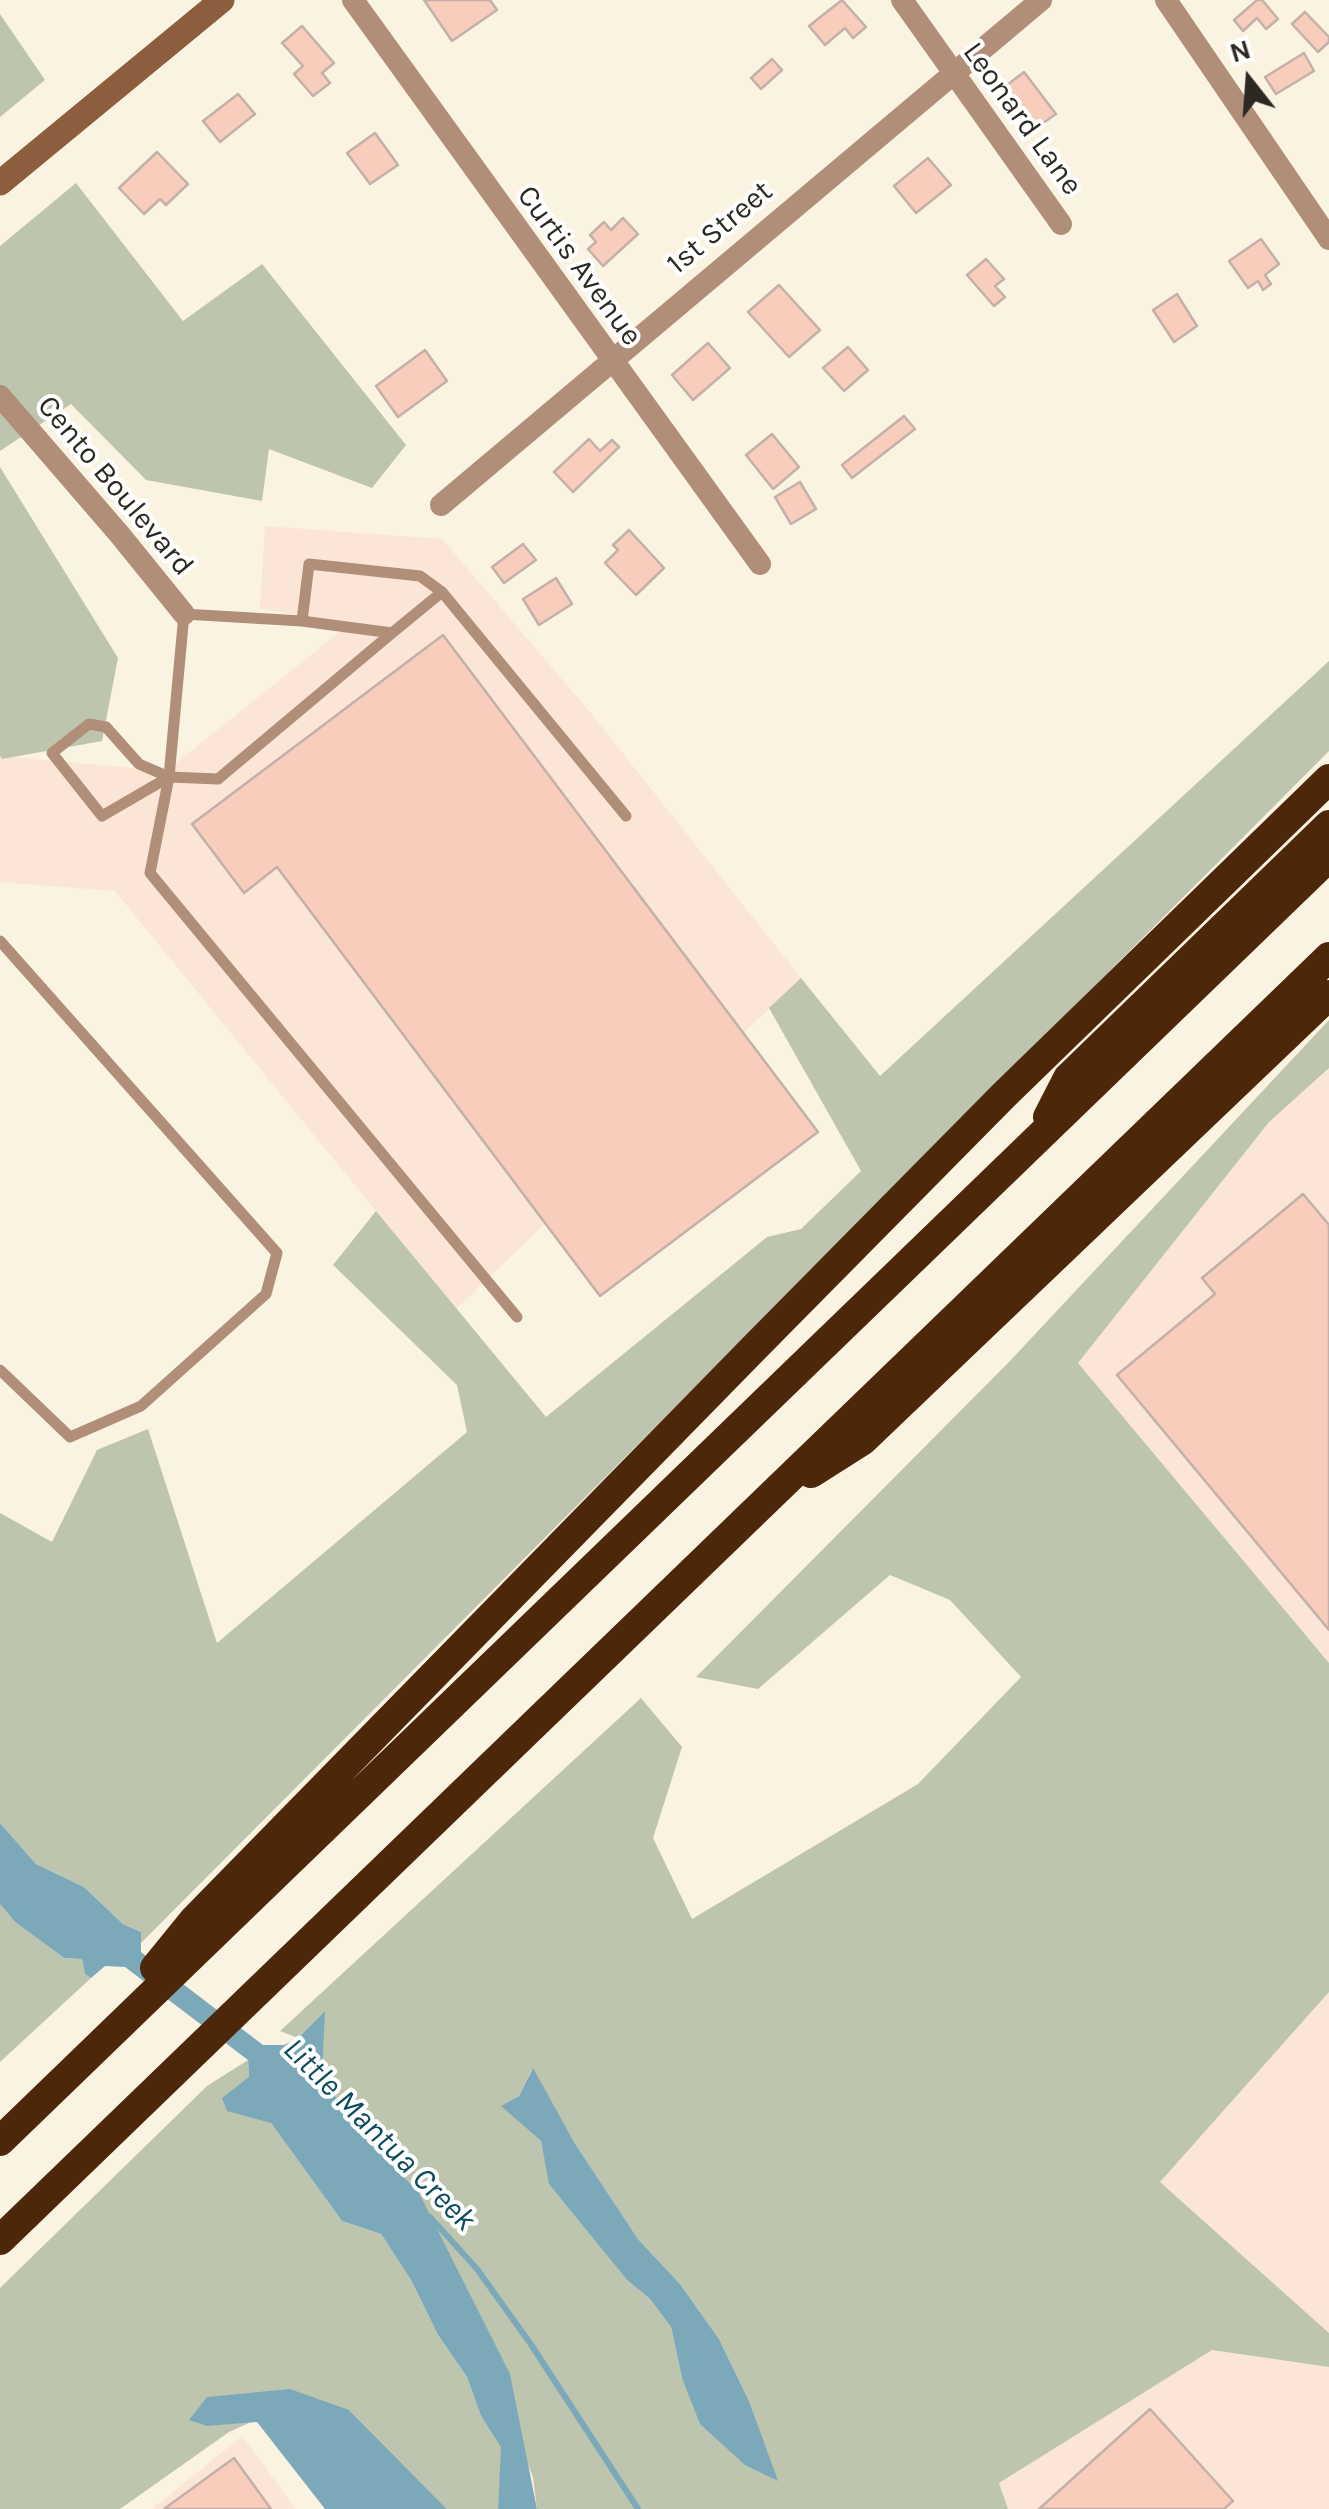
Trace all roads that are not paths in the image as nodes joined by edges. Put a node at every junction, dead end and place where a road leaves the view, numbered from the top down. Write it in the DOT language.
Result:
graph roads {
  1 [pos="222,0"];
  2 [pos="353,0"];
  3 [pos="902,0"];
  4 [pos="1040,0"];
  5 [pos="1166,0"];
  6 [pos="952,74"];
  7 [pos="0,183"];
  8 [pos="1060,224"];
  9 [pos="1329,239"];
  10 [pos="609,360"];
  11 [pos="0,396"];
  12 [pos="440,504"];
  13 [pos="760,564"];
  14 [pos="442,592"];
  15 [pos="184,614"];
  16 [pos="302,621"];
  17 [pos="392,633"];
  18 [pos="168,777"];
  19 [pos="1329,779"];
  20 [pos="626,816"];
  21 [pos="1329,825"];
  22 [pos="1329,857"];
  23 [pos="0,940"];
  24 [pos="1329,957"];
  25 [pos="1329,995"];
  26 [pos="1038,1138"];
  27 [pos="516,1317"];
  28 [pos="0,1370"];
  29 [pos="754,1510"];
  30 [pos="202,1929"];
  31 [pos="0,2141"];
  32 [pos="0,2240"];
  1 -- 7 [label="main road"];
  2 -- 10 [label="street, Curtis Avenue"];
  3 -- 6 [label="street, Leonard Lane"];
  4 -- 6 [label="street, 1st Street"];
  5 -- 9 [label="street"];
  6 -- 8 [label="street, Leonard Lane"];
  6 -- 10 [label="street, 1st Street"];
  10 -- 12 [label="street, 1st Street"];
  10 -- 13 [label="street, Curtis Avenue"];
  11 -- 15 [label="street, Cento Boulevard"];
  14 -- 16 [label="lane"];
  14 -- 17 [label="lane"];
  14 -- 20 [label="lane"];
  15 -- 16 [label="lane"];
  15 -- 18 [label="lane"];
  16 -- 17 [label="lane"];
  17 -- 18 [label="lane"];
  18 -- 18 [label="lane"];
  18 -- 27 [label="lane"];
  19 -- 30 [label="highway"];
  21 -- 26 [label="highway"];
  22 -- 26 [label="highway"];
  23 -- 28 [label="lane"];
  24 -- 29 [label="highway"];
  25 -- 29 [label="highway"];
  26 -- 30 [label="highway"];
  29 -- 32 [label="highway"];
  30 -- 31 [label="highway"];
}
